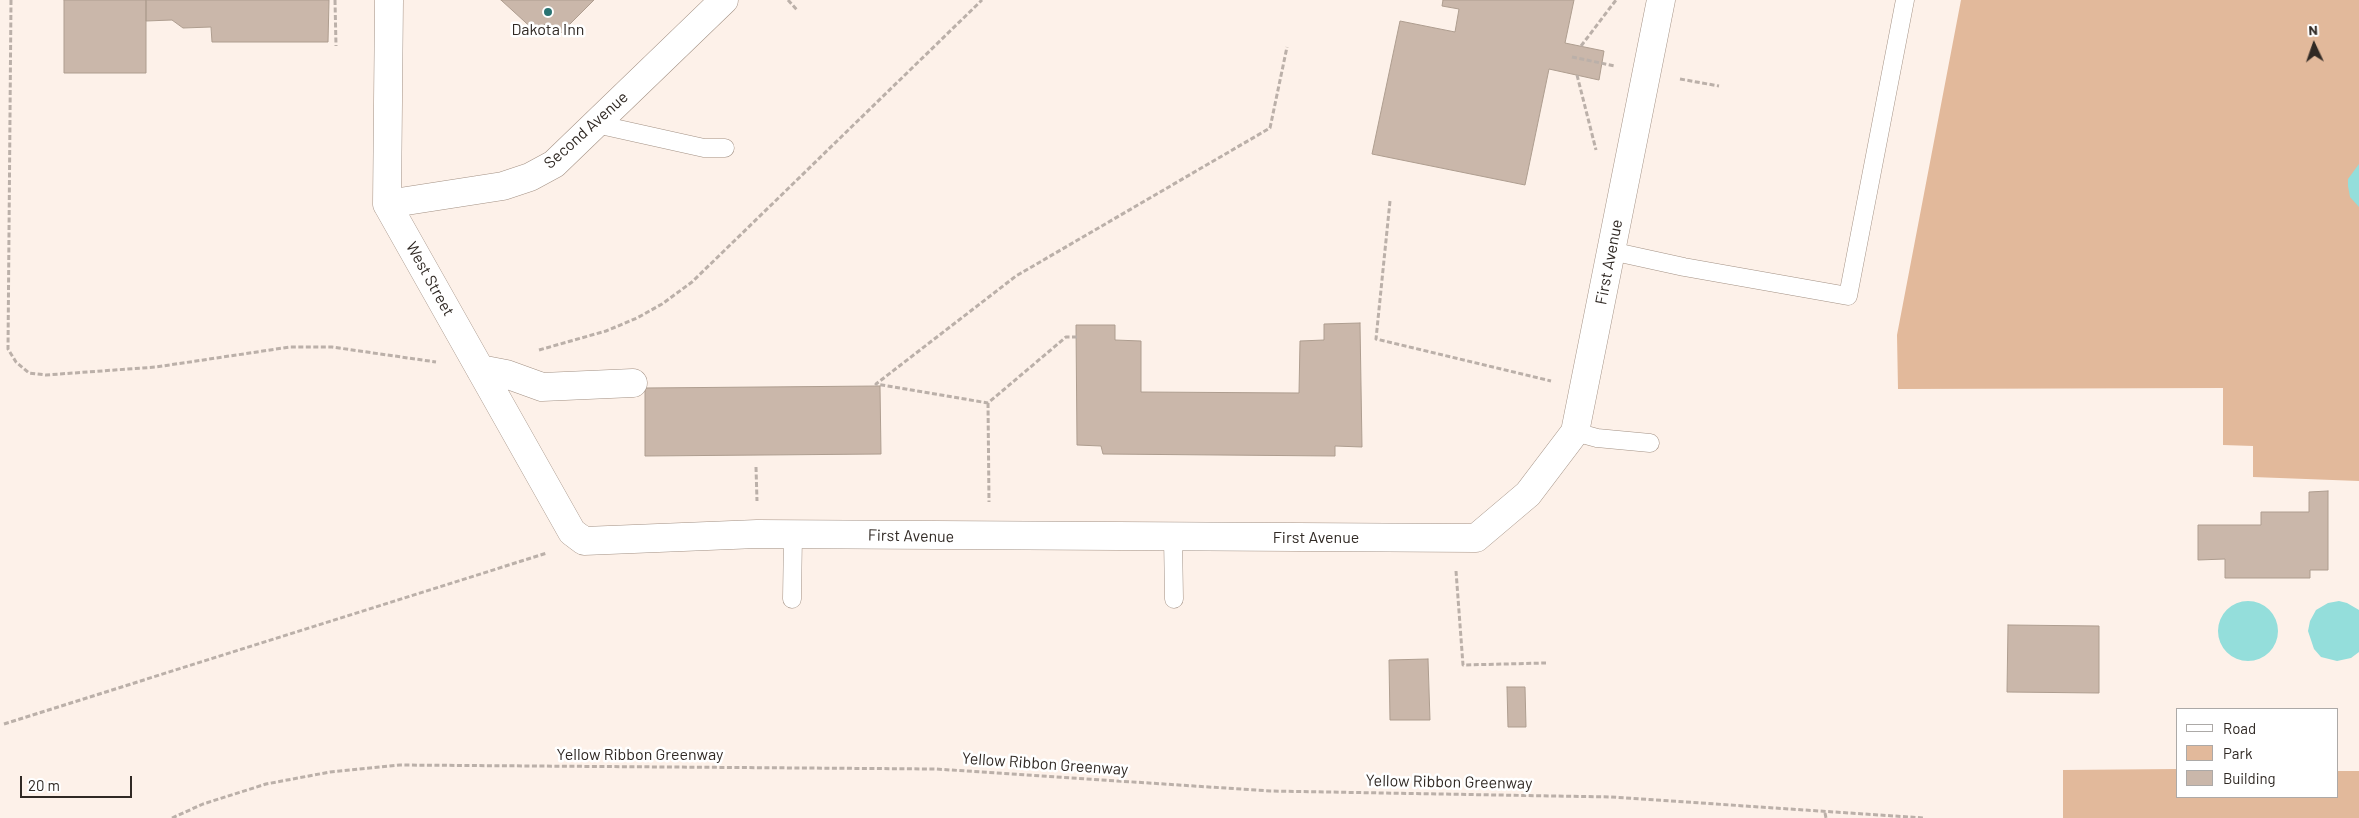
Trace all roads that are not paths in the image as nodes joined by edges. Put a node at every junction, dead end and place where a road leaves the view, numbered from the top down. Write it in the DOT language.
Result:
graph roads {
  1 [pos="389,0"];
  2 [pos="724,0"];
  3 [pos="1661,0"];
  4 [pos="1905,0"];
  5 [pos="596,124"];
  6 [pos="725,148"];
  7 [pos="387,204"];
  8 [pos="1611,251"];
  9 [pos="480,369"];
  10 [pos="632,383"];
  11 [pos="1574,432"];
  12 [pos="1650,443"];
  13 [pos="793,535"];
  14 [pos="578,536"];
  15 [pos="1173,537"];
  16 [pos="792,599"];
  17 [pos="1174,599"];
  1 -- 7 [label="street, West Street"];
  2 -- 5 [label="street, Second Avenue"];
  3 -- 8 [label="street, First Avenue"];
  4 -- 8 [label="lane"];
  5 -- 6 [label="lane"];
  5 -- 7 [label="street, Second Avenue"];
  7 -- 9 [label="street, West Street"];
  8 -- 11 [label="street, First Avenue"];
  9 -- 10 [label="street"];
  9 -- 14 [label="street, West Street"];
  11 -- 12 [label="lane"];
  11 -- 15 [label="street, First Avenue"];
  13 -- 14 [label="street, First Avenue"];
  13 -- 15 [label="street, First Avenue"];
  13 -- 16 [label="lane"];
  15 -- 17 [label="lane"];
}
